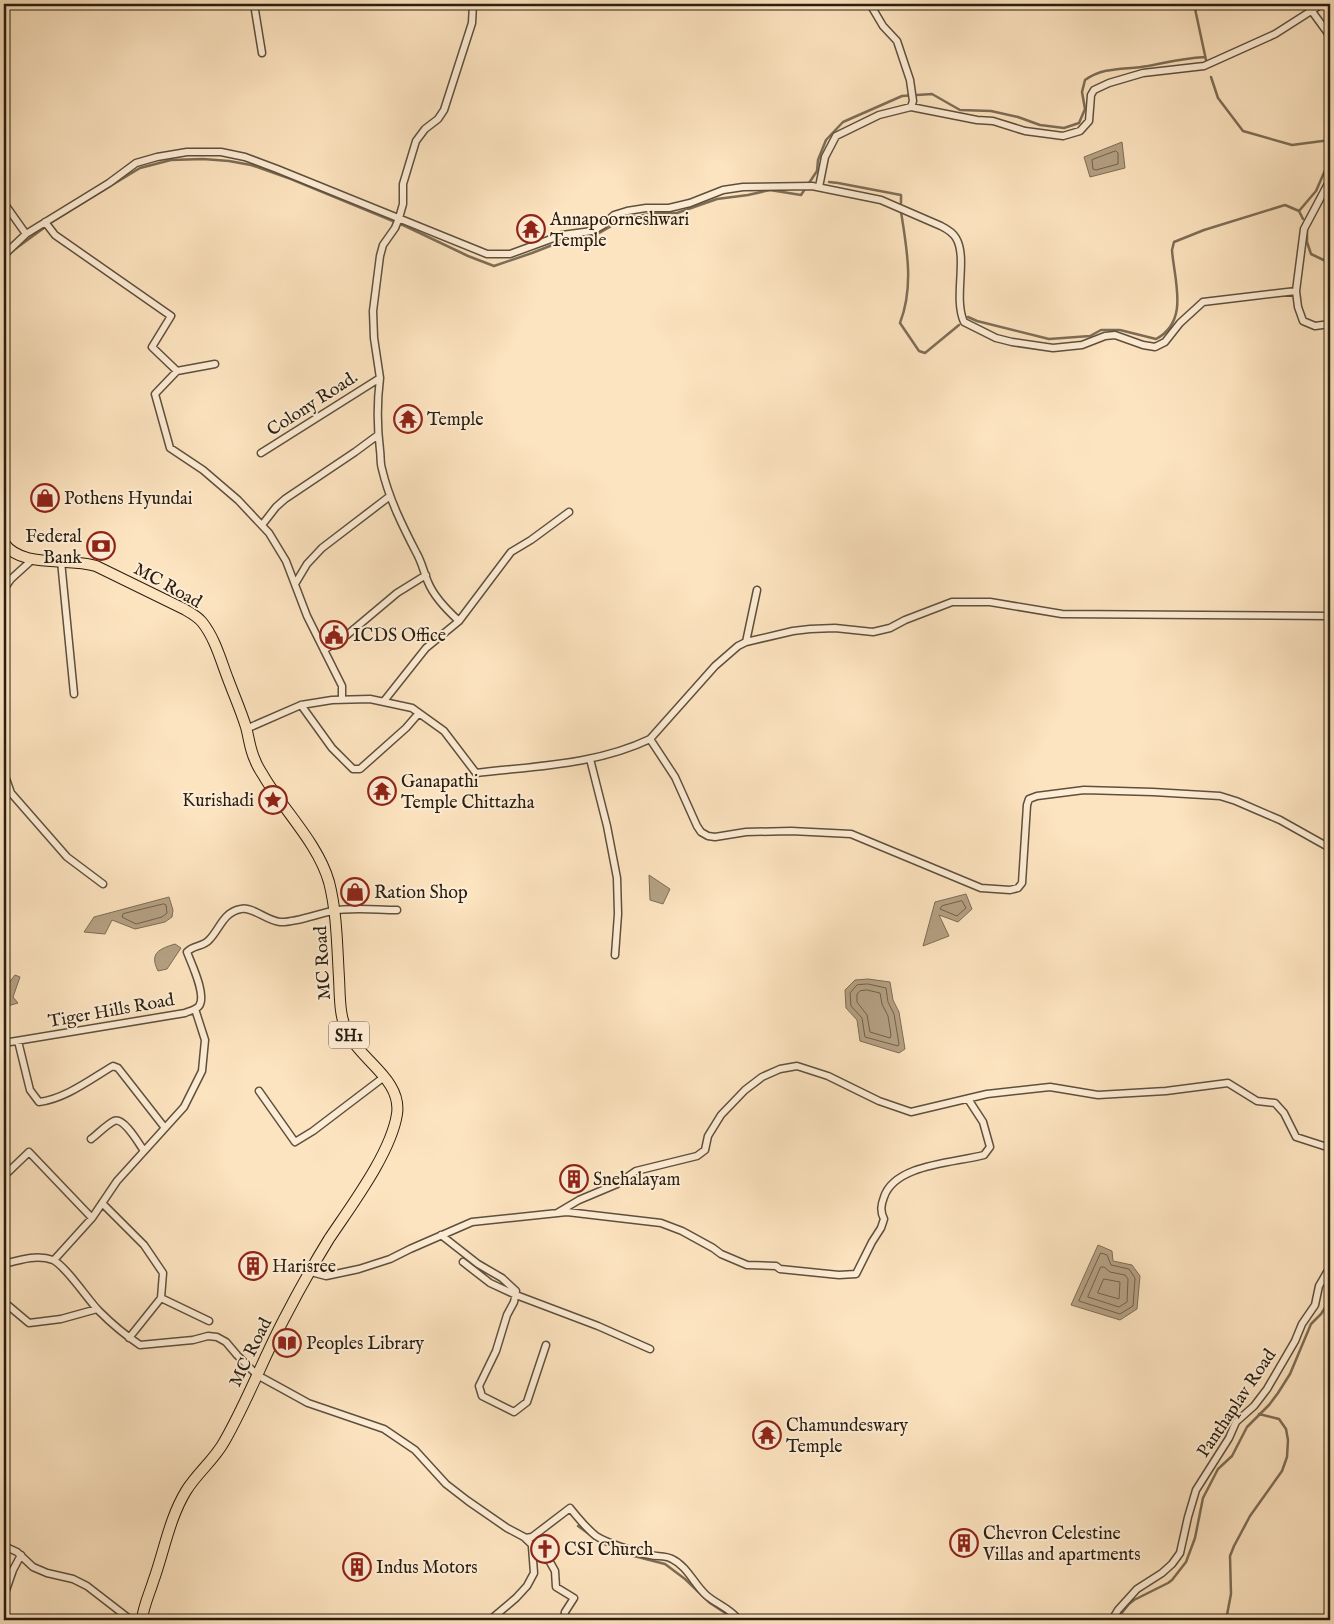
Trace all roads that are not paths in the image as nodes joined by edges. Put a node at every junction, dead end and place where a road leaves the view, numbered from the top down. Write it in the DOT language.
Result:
graph roads {
  1 [pos="254,4"];
  2 [pos="473,4"];
  3 [pos="870,4"];
  4 [pos="1322,4"];
  5 [pos="1311,10"];
  6 [pos="1330,36"];
  7 [pos="262,53"];
  8 [pos="912,104"];
  9 [pos="1330,180"];
  10 [pos="819,187"];
  11 [pos="4,203"];
  12 [pos="44,222"];
  13 [pos="398,222"];
  14 [pos="26,234"];
  15 [pos="4,255"];
  16 [pos="1296,291"];
  17 [pos="1330,324"];
  18 [pos="214,364"];
  19 [pos="177,372"];
  20 [pos="380,378"];
  21 [pos="378,435"];
  22 [pos="261,453"];
  23 [pos="390,496"];
  24 [pos="569,512"];
  25 [pos="262,524"];
  26 [pos="4,543"];
  27 [pos="33,559"];
  28 [pos="61,561"];
  29 [pos="426,575"];
  30 [pos="294,584"];
  31 [pos="4,589"];
  32 [pos="757,590"];
  33 [pos="1329,616"];
  34 [pos="459,621"];
  35 [pos="1330,624"];
  36 [pos="746,642"];
  37 [pos="324,650"];
  38 [pos="74,694"];
  39 [pos="342,700"];
  40 [pos="384,702"];
  41 [pos="301,705"];
  42 [pos="418,713"];
  43 [pos="246,729"];
  44 [pos="650,739"];
  45 [pos="590,759"];
  46 [pos="4,773"];
  47 [pos="1330,848"];
  48 [pos="103,884"];
  49 [pos="334,910"];
  50 [pos="397,910"];
  51 [pos="615,955"];
  52 [pos="195,1009"];
  53 [pos="18,1041"];
  54 [pos="10,1042"];
  55 [pos="384,1077"];
  56 [pos="259,1091"];
  57 [pos="968,1099"];
  58 [pos="165,1128"];
  59 [pos="91,1139"];
  60 [pos="1330,1148"];
  61 [pos="144,1151"];
  62 [pos="4,1176"];
  63 [pos="102,1203"];
  64 [pos="557,1213"];
  65 [pos="92,1218"];
  66 [pos="441,1235"];
  67 [pos="54,1260"];
  68 [pos="5,1262"];
  69 [pos="463,1262"];
  70 [pos="1330,1267"];
  71 [pos="311,1272"];
  72 [pos="516,1295"];
  73 [pos="161,1298"];
  74 [pos="4,1302"];
  75 [pos="97,1310"];
  76 [pos="209,1321"];
  77 [pos="129,1338"];
  78 [pos="546,1345"];
  79 [pos="650,1349"];
  80 [pos="257,1374"];
  81 [pos="525,1538"];
  82 [pos="4,1546"];
  83 [pos="532,1547"];
  84 [pos="23,1557"];
  85 [pos="4,1596"];
  86 [pos="131,1620"];
  87 [pos="142,1620"];
  88 [pos="490,1620"];
  89 [pos="564,1620"];
  90 [pos="739,1620"];
  91 [pos="1112,1620"];
  1 -- 7 [label="street"];
  2 -- 13 [label="street"];
  3 -- 8 [label="street"];
  4 -- 5 [label="street"];
  5 -- 6 [label="street"];
  5 -- 8 [label="street"];
  8 -- 10 [label="street"];
  9 -- 16 [label="street"];
  10 -- 13 [label="street"];
  10 -- 16 [label="street"];
  11 -- 14 [label="street"];
  12 -- 13 [label="street"];
  12 -- 14 [label="street"];
  12 -- 19 [label="street"];
  13 -- 20 [label="street"];
  14 -- 15 [label="street"];
  16 -- 17 [label="street"];
  18 -- 19 [label="street"];
  19 -- 25 [label="street"];
  20 -- 21 [label="street, Colony Road."];
  20 -- 22 [label="street, Colony Road."];
  21 -- 23 [label="street, Colony Road."];
  21 -- 25 [label="street"];
  23 -- 29 [label="street, Colony Road."];
  23 -- 30 [label="street"];
  24 -- 34 [label="street"];
  25 -- 30 [label="street"];
  26 -- 27 [label="main road, MC Road / SH1"];
  27 -- 28 [label="main road, MC Road / SH1"];
  27 -- 31 [label="street"];
  28 -- 38 [label="street"];
  28 -- 43 [label="main road, MC Road / SH1"];
  29 -- 34 [label="street, Colony Road."];
  29 -- 37 [label="street"];
  30 -- 37 [label="street"];
  32 -- 36 [label="street"];
  33 -- 35 [label="street"];
  33 -- 36 [label="street"];
  34 -- 40 [label="street"];
  36 -- 44 [label="street"];
  37 -- 39 [label="street"];
  39 -- 40 [label="street"];
  39 -- 41 [label="street"];
  40 -- 42 [label="street"];
  41 -- 42 [label="street"];
  41 -- 43 [label="street"];
  42 -- 45 [label="street"];
  43 -- 49 [label="main road, MC Road / SH1"];
  44 -- 45 [label="street"];
  44 -- 47 [label="street"];
  45 -- 51 [label="street"];
  46 -- 48 [label="street"];
  49 -- 50 [label="street"];
  49 -- 52 [label="street, Tiger Hills Road"];
  49 -- 55 [label="main road, MC Road / SH1"];
  52 -- 53 [label="street, Tiger Hills Road"];
  52 -- 58 [label="street"];
  53 -- 54 [label="street, Tiger Hills Road"];
  53 -- 58 [label="street"];
  55 -- 56 [label="street"];
  55 -- 71 [label="main road, MC Road / SH1"];
  57 -- 60 [label="street"];
  57 -- 64 [label="street"];
  57 -- 64 [label="street"];
  58 -- 61 [label="street"];
  59 -- 61 [label="street"];
  61 -- 63 [label="street"];
  62 -- 65 [label="street"];
  63 -- 65 [label="street"];
  63 -- 73 [label="street"];
  64 -- 66 [label="street"];
  65 -- 67 [label="street"];
  66 -- 71 [label="street"];
  66 -- 72 [label="street"];
  67 -- 68 [label="street"];
  67 -- 75 [label="street"];
  69 -- 72 [label="street"];
  70 -- 91 [label="street, Panthaplav Road"];
  71 -- 80 [label="main road, MC Road / SH1"];
  72 -- 78 [label="street"];
  72 -- 79 [label="street"];
  73 -- 76 [label="street"];
  73 -- 77 [label="street"];
  74 -- 75 [label="street"];
  75 -- 77 [label="street"];
  77 -- 80 [label="street"];
  80 -- 81 [label="street"];
  80 -- 87 [label="main road, MC Road / SH1"];
  81 -- 83 [label="street"];
  81 -- 90 [label="street"];
  82 -- 84 [label="street"];
  83 -- 88 [label="street"];
  83 -- 89 [label="street"];
  84 -- 85 [label="street"];
  84 -- 86 [label="street"];
}
